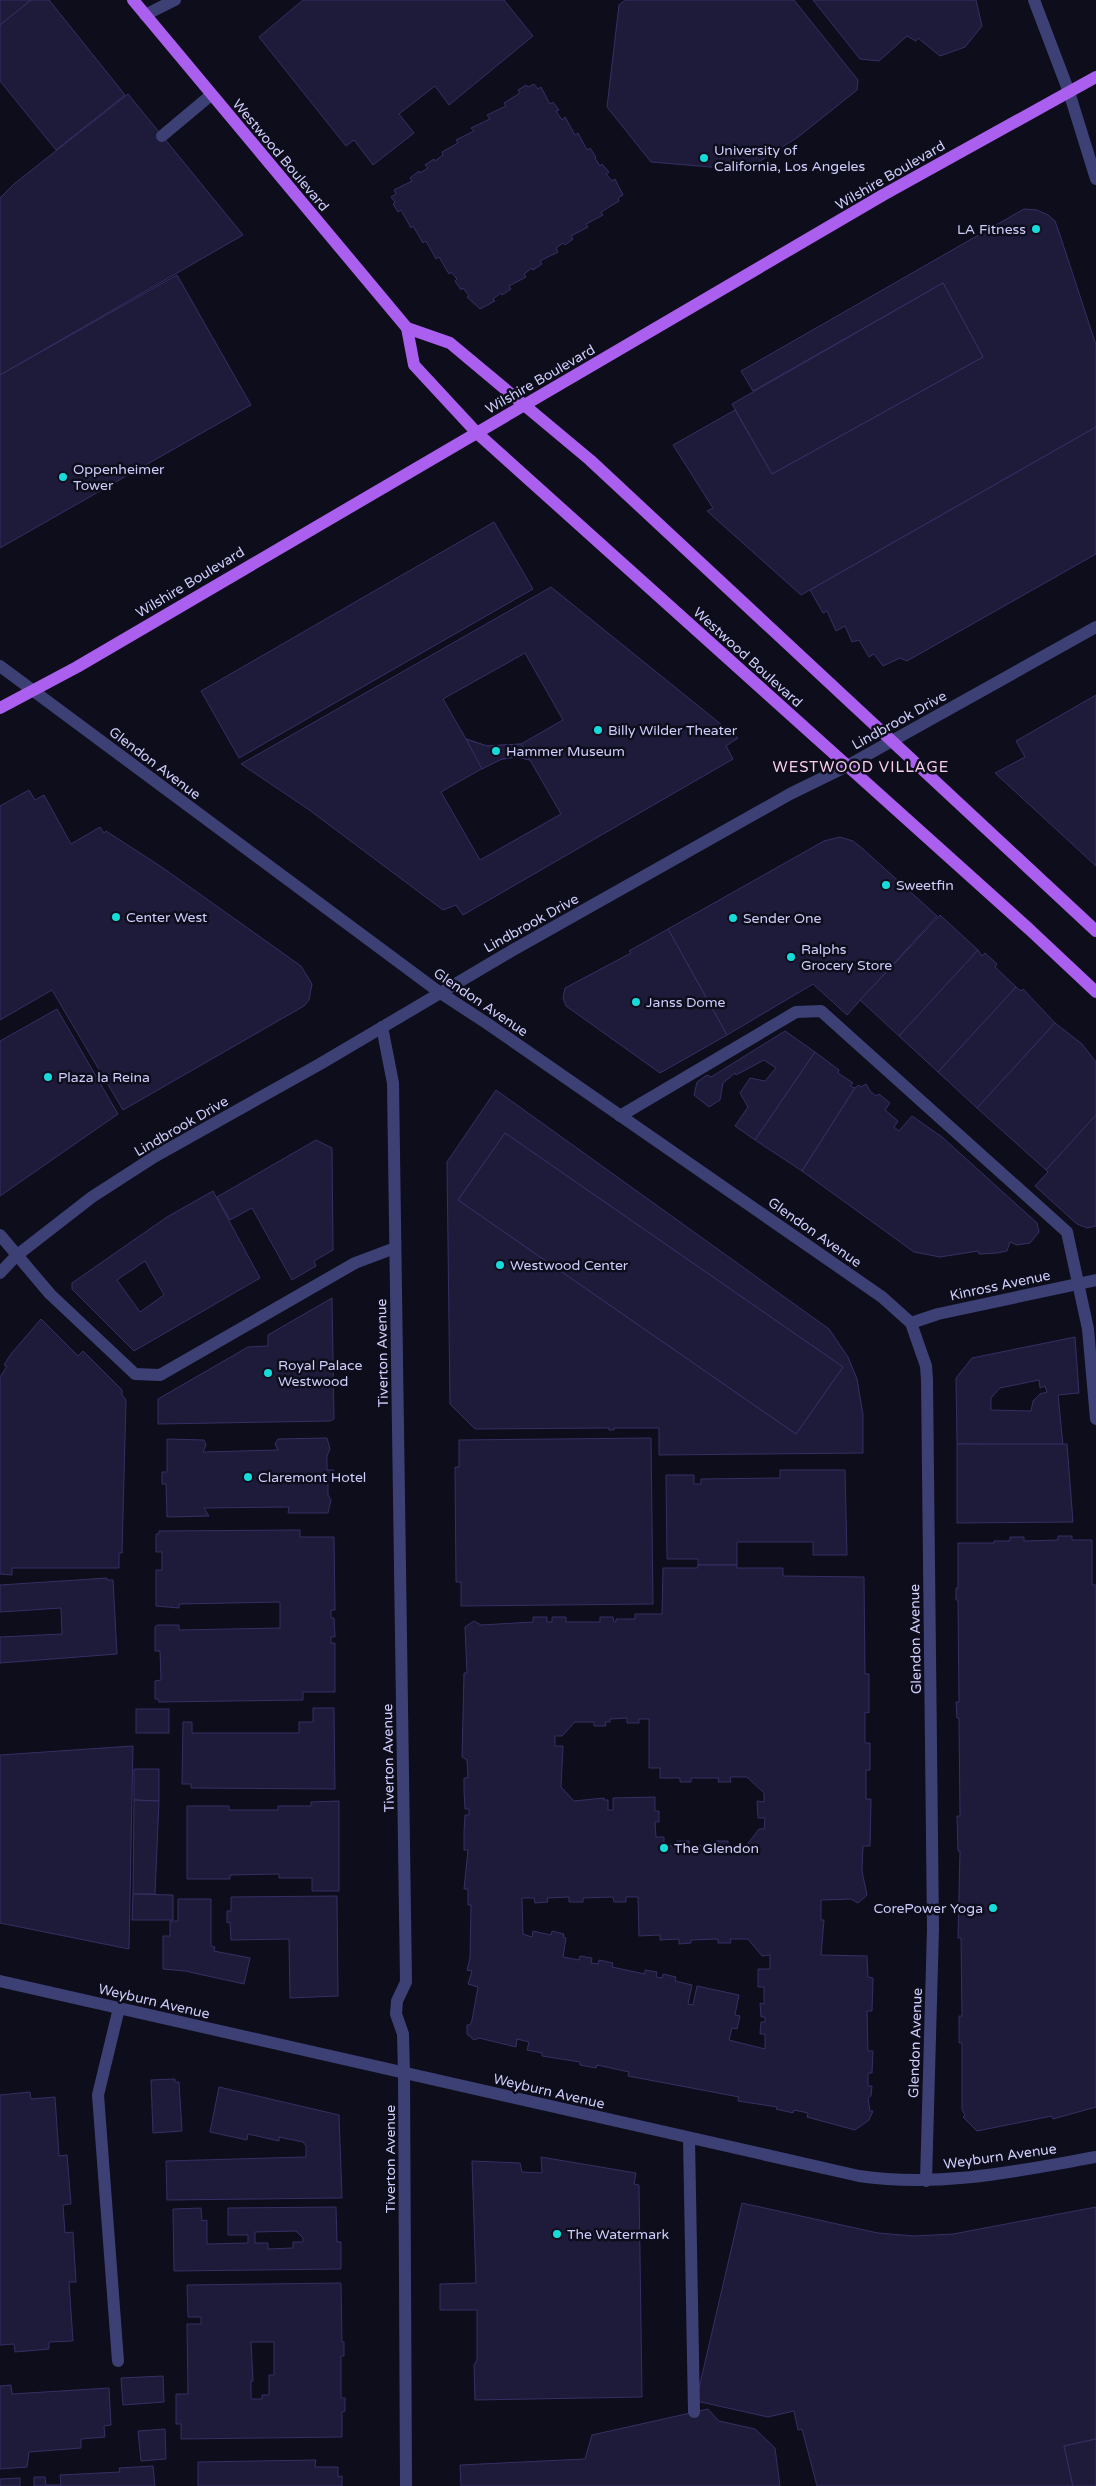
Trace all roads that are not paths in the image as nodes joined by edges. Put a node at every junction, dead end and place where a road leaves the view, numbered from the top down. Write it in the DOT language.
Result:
graph roads {
  1 [pos="133,0"];
  2 [pos="175,0"];
  3 [pos="1034,0"];
  4 [pos="145,14"];
  5 [pos="1096,77"];
  6 [pos="1069,92"];
  7 [pos="211,95"];
  8 [pos="162,136"];
  9 [pos="1096,179"];
  10 [pos="407,328"];
  11 [pos="526,405"];
  12 [pos="477,433"];
  13 [pos="1096,627"];
  14 [pos="0,666"];
  15 [pos="33,689"];
  16 [pos="0,708"];
  17 [pos="892,741"];
  18 [pos="847,766"];
  19 [pos="1096,931"];
  20 [pos="439,992"];
  21 [pos="1096,992"];
  22 [pos="382,1027"];
  23 [pos="620,1116"];
  24 [pos="0,1235"];
  25 [pos="395,1248"];
  26 [pos="16,1256"];
  27 [pos="0,1273"];
  28 [pos="1096,1280"];
  29 [pos="1078,1284"];
  30 [pos="912,1323"];
  31 [pos="1096,1419"];
  32 [pos="0,1981"];
  33 [pos="119,2008"];
  34 [pos="404,2073"];
  35 [pos="689,2138"];
  36 [pos="1096,2157"];
  37 [pos="926,2181"];
  38 [pos="118,2361"];
  39 [pos="694,2412"];
  40 [pos="406,2486"];
  1 -- 4 [label="main road, Westwood Boulevard"];
  2 -- 4 [label="street"];
  3 -- 6 [label="street"];
  4 -- 7 [label="main road, Westwood Boulevard"];
  5 -- 6 [label="main road, Wilshire Boulevard"];
  6 -- 9 [label="street"];
  6 -- 11 [label="main road, Wilshire Boulevard"];
  7 -- 8 [label="street"];
  7 -- 10 [label="main road, Westwood Boulevard"];
  10 -- 11 [label="main road, Westwood Boulevard"];
  10 -- 12 [label="main road, Westwood Boulevard"];
  11 -- 12 [label="main road, Wilshire Boulevard"];
  11 -- 17 [label="main road, Westwood Boulevard"];
  12 -- 15 [label="main road, Wilshire Boulevard"];
  12 -- 18 [label="main road, Westwood Boulevard"];
  13 -- 17 [label="street, Lindbrook Drive"];
  14 -- 15 [label="street, Glendon Avenue"];
  15 -- 16 [label="main road, Wilshire Boulevard"];
  15 -- 20 [label="street, Glendon Avenue"];
  17 -- 18 [label="street, Lindbrook Drive"];
  17 -- 19 [label="main road, Westwood Boulevard"];
  18 -- 20 [label="street, Lindbrook Drive"];
  18 -- 21 [label="main road, Westwood Boulevard"];
  20 -- 22 [label="street, Lindbrook Drive"];
  20 -- 23 [label="street, Glendon Avenue"];
  22 -- 25 [label="street, Tiverton Avenue"];
  22 -- 26 [label="street, Lindbrook Drive"];
  23 -- 29 [label="street"];
  23 -- 30 [label="street, Glendon Avenue"];
  24 -- 26 [label="street"];
  25 -- 26 [label="street"];
  25 -- 34 [label="street, Tiverton Avenue"];
  26 -- 27 [label="street, Lindbrook Drive"];
  28 -- 29 [label="street, Kinross Avenue"];
  29 -- 30 [label="street, Kinross Avenue"];
  29 -- 31 [label="street"];
  30 -- 37 [label="street, Glendon Avenue"];
  32 -- 33 [label="street, Weyburn Avenue"];
  33 -- 34 [label="street, Weyburn Avenue"];
  33 -- 38 [label="street"];
  34 -- 35 [label="street, Weyburn Avenue"];
  34 -- 40 [label="street, Tiverton Avenue"];
  35 -- 37 [label="street, Weyburn Avenue"];
  35 -- 39 [label="street"];
  36 -- 37 [label="street, Weyburn Avenue"];
}
